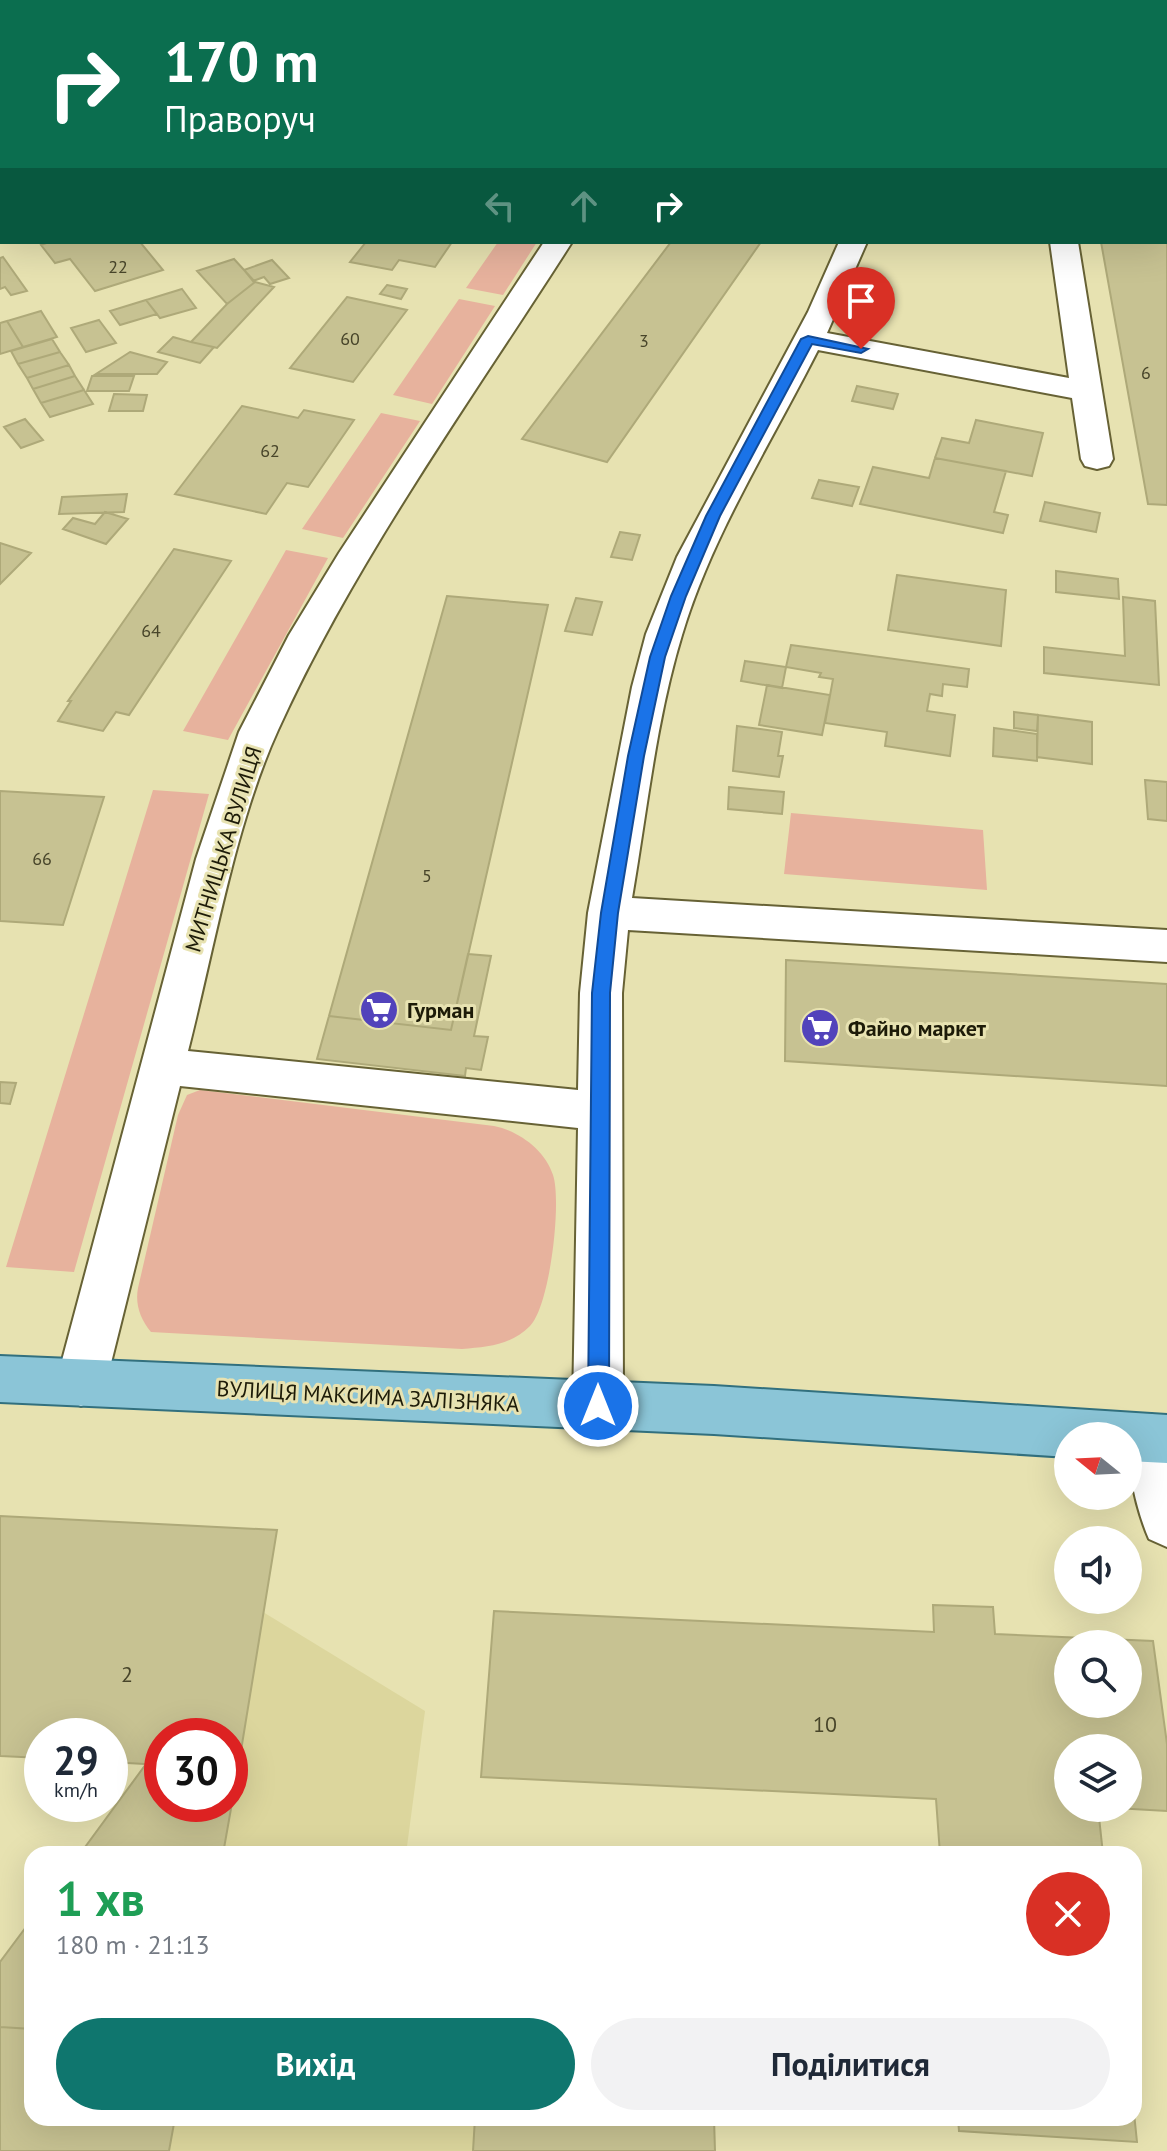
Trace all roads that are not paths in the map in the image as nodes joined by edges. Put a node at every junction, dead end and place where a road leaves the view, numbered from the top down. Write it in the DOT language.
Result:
graph roads {
  1 [pos="557,244"];
  2 [pos="852,244"];
  3 [pos="1064,244"];
  4 [pos="808,339"];
  5 [pos="1087,391"];
  6 [pos="1097,459"];
  7 [pos="609,913"];
  8 [pos="1167,946"];
  9 [pos="162,1066"];
  10 [pos="599,1111"];
  11 [pos="0,1379"];
  12 [pos="81,1383"];
  13 [pos="598,1406"];
  14 [pos="1054,1431"];
  15 [pos="1142,1440"];
  16 [pos="1167,1521"];
  1 -- 9 [label="street, МИТНИЦЬКА ВУЛИЦЯ"];
  2 -- 4 [label="street"];
  3 -- 5 [label="street"];
  4 -- 5 [label="street"];
  4 -- 7 [label="street"];
  5 -- 6 [label="street"];
  7 -- 8 [label="street"];
  7 -- 10 [label="street"];
  9 -- 10 [label="street"];
  9 -- 12 [label="street, МИТНИЦЬКА ВУЛИЦЯ"];
  10 -- 13 [label="street"];
  11 -- 12 [label="main road, ВУЛИЦЯ МАКСИМА ЗАЛІЗНЯКА"];
  12 -- 13 [label="main road, ВУЛИЦЯ МАКСИМА ЗАЛІЗНЯКА"];
  13 -- 14 [label="main road, ВУЛИЦЯ МАКСИМА ЗАЛІЗНЯКА"];
  15 -- 16 [label="street"];
}
